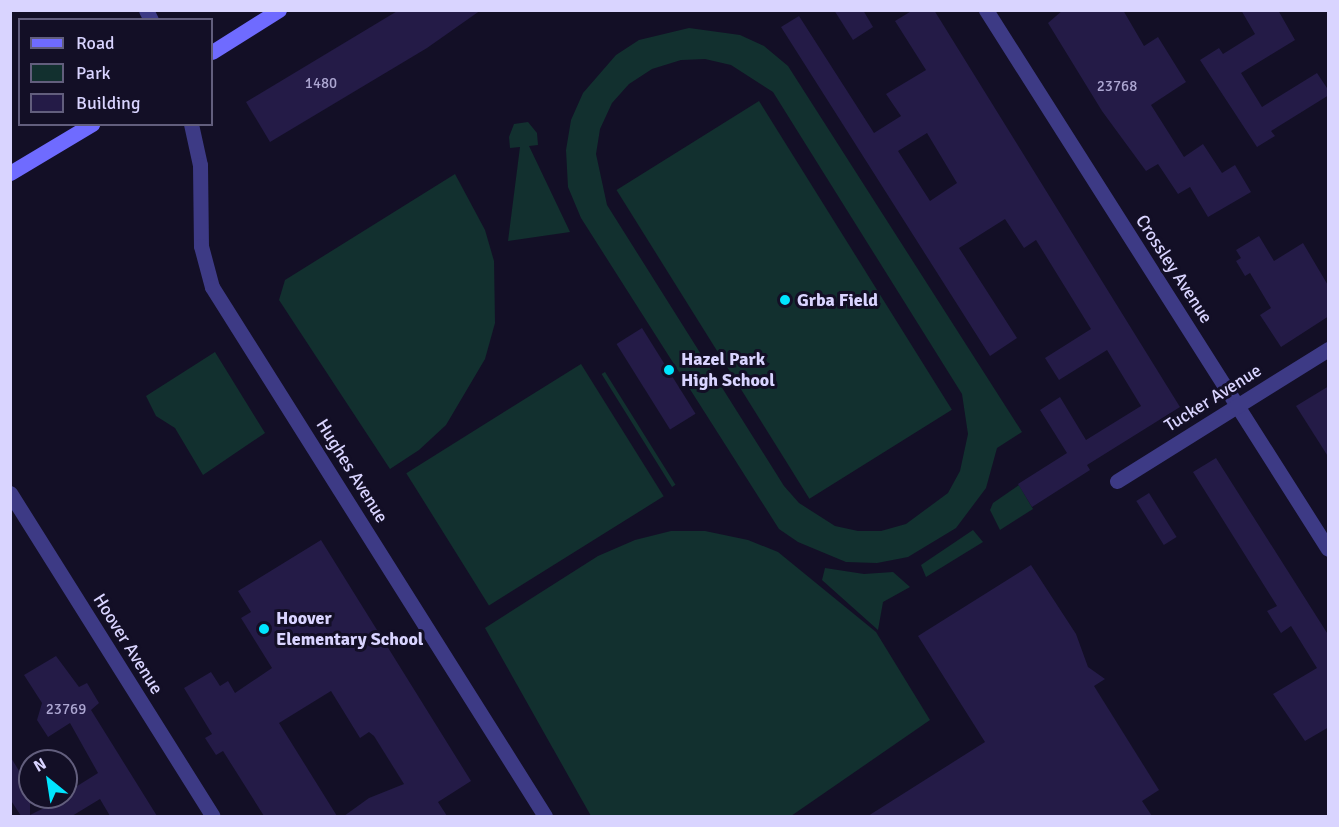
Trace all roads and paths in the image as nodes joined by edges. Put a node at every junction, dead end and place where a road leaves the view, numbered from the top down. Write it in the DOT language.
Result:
graph roads {
  1 [pos="279,10"];
  2 [pos="986,10"];
  3 [pos="213,51"];
  4 [pos="89,126"];
  5 [pos="191,126"];
  6 [pos="10,173"];
  7 [pos="1329,349"];
  8 [pos="1237,405"];
  9 [pos="1117,480"];
  10 [pos="10,493"];
  11 [pos="1329,549"];
  12 [pos="213,816"];
  13 [pos="545,816"];
  1 -- 3 [label="street"];
  2 -- 8 [label="street, Crossley Avenue"];
  4 -- 6 [label="street"];
  5 -- 13 [label="street, Hughes Avenue"];
  7 -- 8 [label="street, Tucker Avenue"];
  8 -- 9 [label="street, Tucker Avenue"];
  8 -- 11 [label="street, Crossley Avenue"];
  10 -- 12 [label="street, Hoover Avenue"];
}
